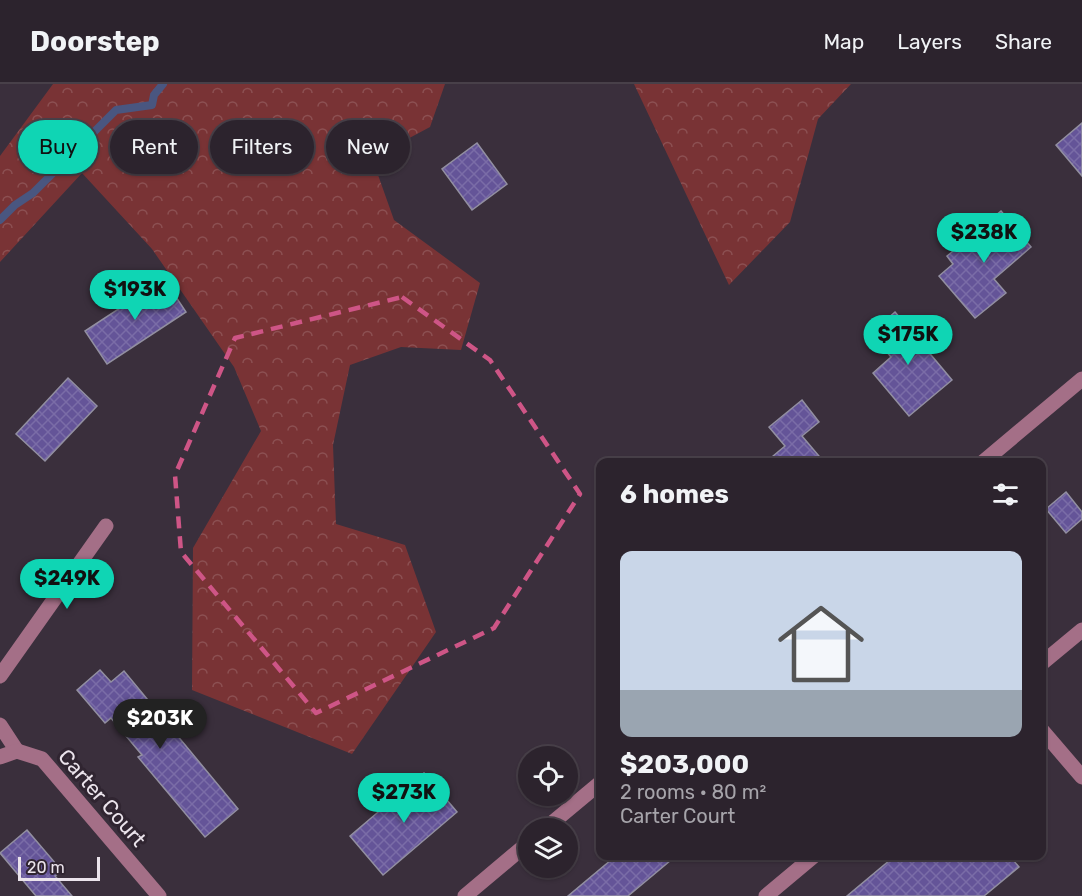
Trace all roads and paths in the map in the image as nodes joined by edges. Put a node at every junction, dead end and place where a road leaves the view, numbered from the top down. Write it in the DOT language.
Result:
graph roads {
  1 [pos="1082,379"];
  2 [pos="988,458"];
  3 [pos="106,526"];
  4 [pos="1082,630"];
  5 [pos="1046,660"];
  6 [pos="0,676"];
  7 [pos="0,725"];
  8 [pos="1046,735"];
  9 [pos="17,751"];
  10 [pos="0,757"];
  11 [pos="1082,777"];
  12 [pos="596,786"];
  13 [pos="558,818"];
  14 [pos="518,851"];
  15 [pos="809,860"];
  16 [pos="159,896"];
  17 [pos="465,896"];
  18 [pos="766,896"];
  1 -- 2 [label="street"];
  3 -- 6 [label="street"];
  4 -- 5 [label="street"];
  7 -- 9 [label="street"];
  8 -- 11 [label="street"];
  9 -- 10 [label="street"];
  9 -- 16 [label="street, Carter Court"];
  12 -- 13 [label="street"];
  14 -- 17 [label="street"];
  15 -- 18 [label="street"];
}
